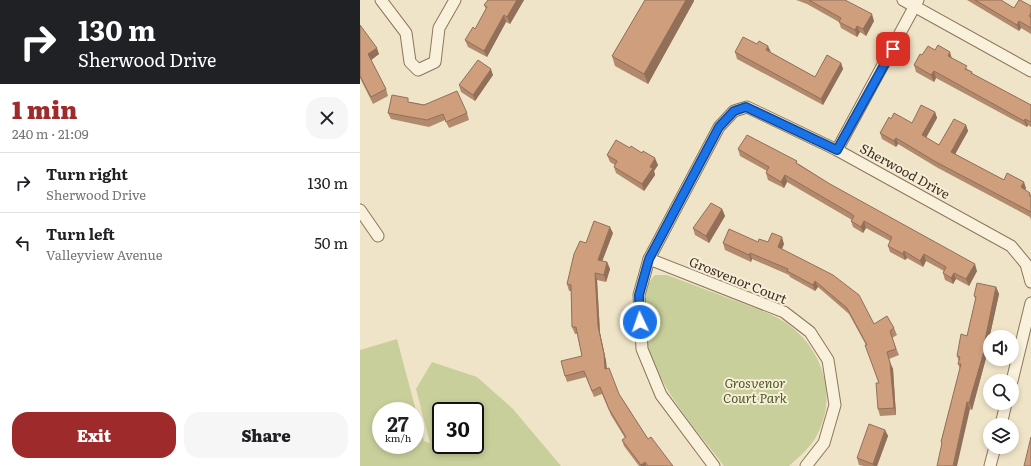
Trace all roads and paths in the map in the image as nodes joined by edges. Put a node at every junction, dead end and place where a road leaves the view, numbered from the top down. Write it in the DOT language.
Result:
graph roads {
  1 [pos="381,0"];
  2 [pos="455,0"];
  3 [pos="904,0"];
  4 [pos="917,3"];
  5 [pos="1031,71"];
  6 [pos="837,150"];
  7 [pos="360,210"];
  8 [pos="378,236"];
  9 [pos="649,259"];
  10 [pos="1031,282"];
  11 [pos="1031,303"];
  12 [pos="1014,374"];
  13 [pos="993,454"];
  14 [pos="714,466"];
  15 [pos="806,466"];
  16 [pos="990,466"];
  1 -- 2 [label="street"];
  3 -- 4 [label="street"];
  4 -- 5 [label="street"];
  4 -- 6 [label="street"];
  6 -- 9 [label="street, Sherwood Drive"];
  6 -- 10 [label="street, Sherwood Drive"];
  7 -- 8 [label="street"];
  9 -- 14 [label="street"];
  9 -- 15 [label="street, Grosvenor Court"];
  11 -- 12 [label="street"];
  13 -- 16 [label="street"];
}
